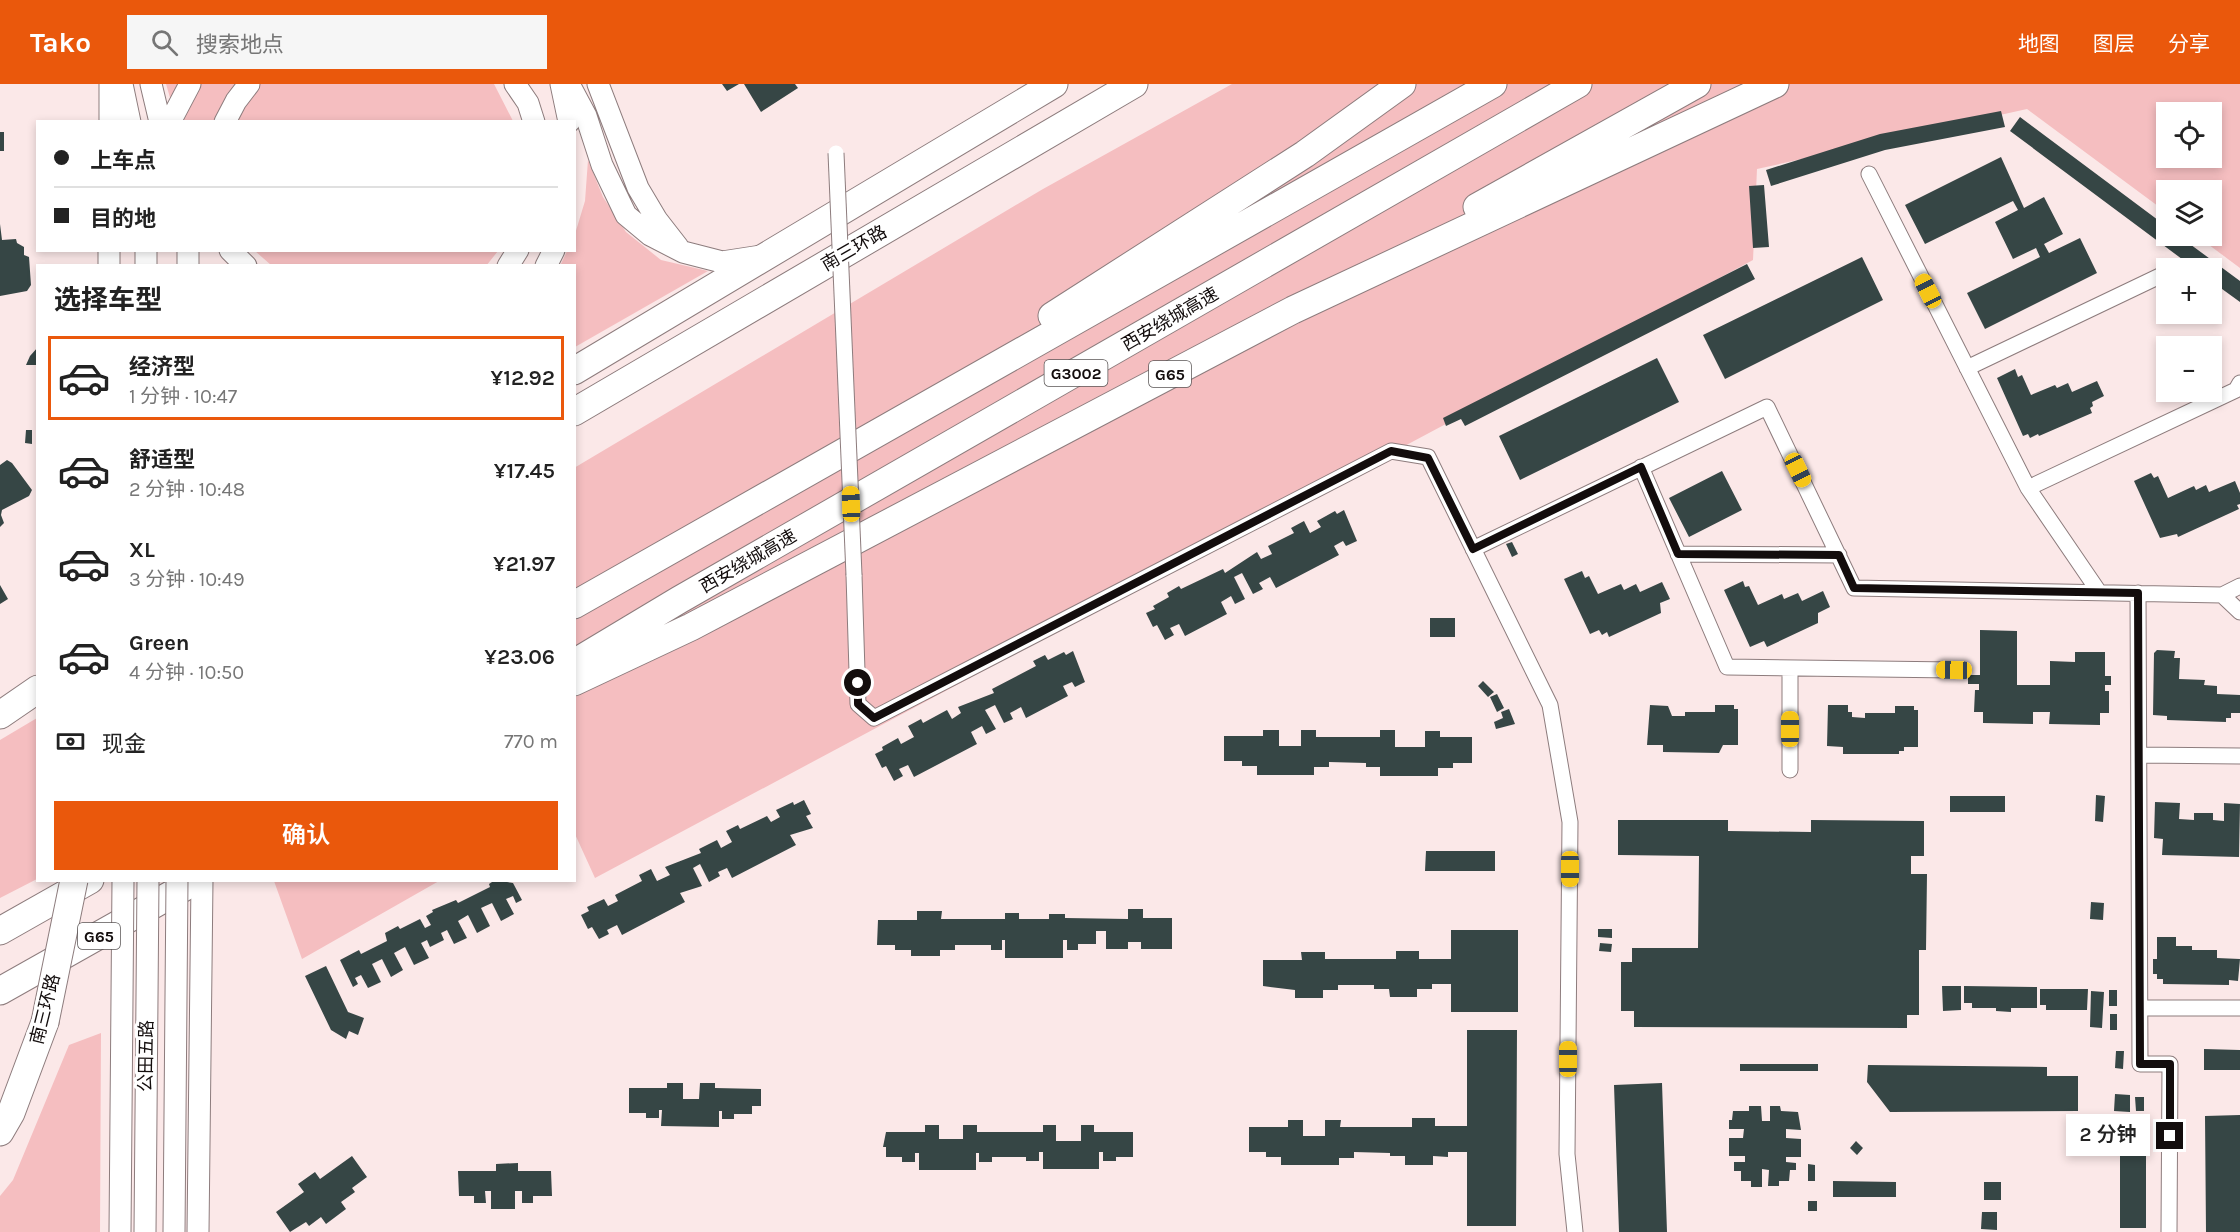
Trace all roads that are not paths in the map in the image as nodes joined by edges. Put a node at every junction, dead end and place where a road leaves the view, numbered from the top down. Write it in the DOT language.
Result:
graph roads {
  1 [pos="110,84"];
  2 [pos="122,84"];
  3 [pos="151,84"];
  4 [pos="190,84"];
  5 [pos="249,84"];
  6 [pos="515,84"];
  7 [pos="561,84"];
  8 [pos="568,84"];
  9 [pos="598,84"];
  10 [pos="1054,84"];
  11 [pos="1134,84"];
  12 [pos="1402,84"];
  13 [pos="1492,84"];
  14 [pos="1578,84"];
  15 [pos="1697,84"];
  16 [pos="1775,84"];
  17 [pos="110,120"];
  18 [pos="130,120"];
  19 [pos="160,120"];
  20 [pos="171,120"];
  21 [pos="226,120"];
  22 [pos="533,120"];
  23 [pos="569,120"];
  24 [pos="836,153"];
  25 [pos="1869,174"];
  26 [pos="232,252"];
  27 [pos="683,252"];
  28 [pos="773,253"];
  29 [pos="244,264"];
  30 [pos="2156,278"];
  31 [pos="1293,310"];
  32 [pos="1967,368"];
  33 [pos="576,370"];
  34 [pos="2240,383"];
  35 [pos="576,411"];
  36 [pos="868,437"];
  37 [pos="1641,467"];
  38 [pos="2028,488"];
  39 [pos="1473,549"];
  40 [pos="1678,554"];
  41 [pos="1839,555"];
  42 [pos="2240,586"];
  43 [pos="2099,592"];
  44 [pos="2138,593"];
  45 [pos="2222,595"];
  46 [pos="576,604"];
  47 [pos="2240,612"];
  48 [pos="576,662"];
  49 [pos="1790,668"];
  50 [pos="1954,670"];
  51 [pos="576,681"];
  52 [pos="2139,755"];
  53 [pos="2240,756"];
  54 [pos="1790,770"];
  55 [pos="74,882"];
  56 [pos="86,882"];
  57 [pos="123,882"];
  58 [pos="148,882"];
  59 [pos="177,882"];
  60 [pos="193,882"];
  61 [pos="202,882"];
  62 [pos="0,931"];
  63 [pos="0,991"];
  64 [pos="2140,1008"];
  65 [pos="2240,1008"];
  66 [pos="0,1132"];
  67 [pos="120,1232"];
  68 [pos="144,1232"];
  69 [pos="174,1232"];
  70 [pos="198,1232"];
  71 [pos="1575,1232"];
  72 [pos="2169,1232"];
  1 -- 17 [label="main road"];
  2 -- 18 [label="main road"];
  3 -- 19 [label="main road"];
  4 -- 20 [label="main road"];
  5 -- 21 [label="main road"];
  6 -- 22 [label="main road"];
  7 -- 23 [label="main road"];
  8 -- 27 [label="main road"];
  9 -- 27 [label="main road"];
  10 -- 28 [label="highway, 南三环路"];
  11 -- 35 [label="highway, 南三环路"];
  12 -- 36 [label="highway"];
  13 -- 36 [label="highway"];
  14 -- 48 [label="highway, 西安绕城高速 / G3002"];
  15 -- 31 [label="highway"];
  16 -- 31 [label="highway, G65"];
  24 -- 39 [label="street, bridge"];
  25 -- 32 [label="street"];
  26 -- 29 [label="main road"];
  27 -- 28 [label="main road"];
  28 -- 33 [label="highway, 南三环路"];
  30 -- 32 [label="street"];
  31 -- 51 [label="highway, G65"];
  32 -- 38 [label="street"];
  34 -- 38 [label="street"];
  36 -- 46 [label="highway"];
  37 -- 39 [label="street"];
  37 -- 40 [label="street"];
  37 -- 41 [label="street"];
  38 -- 43 [label="street"];
  39 -- 71 [label="street"];
  40 -- 41 [label="street"];
  40 -- 49 [label="street"];
  41 -- 43 [label="street"];
  42 -- 45 [label="street"];
  43 -- 44 [label="street"];
  44 -- 45 [label="street"];
  44 -- 52 [label="street"];
  45 -- 47 [label="street"];
  49 -- 50 [label="street"];
  49 -- 54 [label="street"];
  52 -- 53 [label="street"];
  52 -- 64 [label="street"];
  55 -- 66 [label="highway, 南三环路, bridge"];
  56 -- 62 [label="highway"];
  57 -- 67 [label="main road, bridge"];
  58 -- 68 [label="main road, 公田五路, bridge"];
  59 -- 69 [label="main road, 公田五路, bridge"];
  60 -- 63 [label="highway, G65"];
  61 -- 70 [label="main road"];
  64 -- 65 [label="street"];
  64 -- 72 [label="street"];
}
